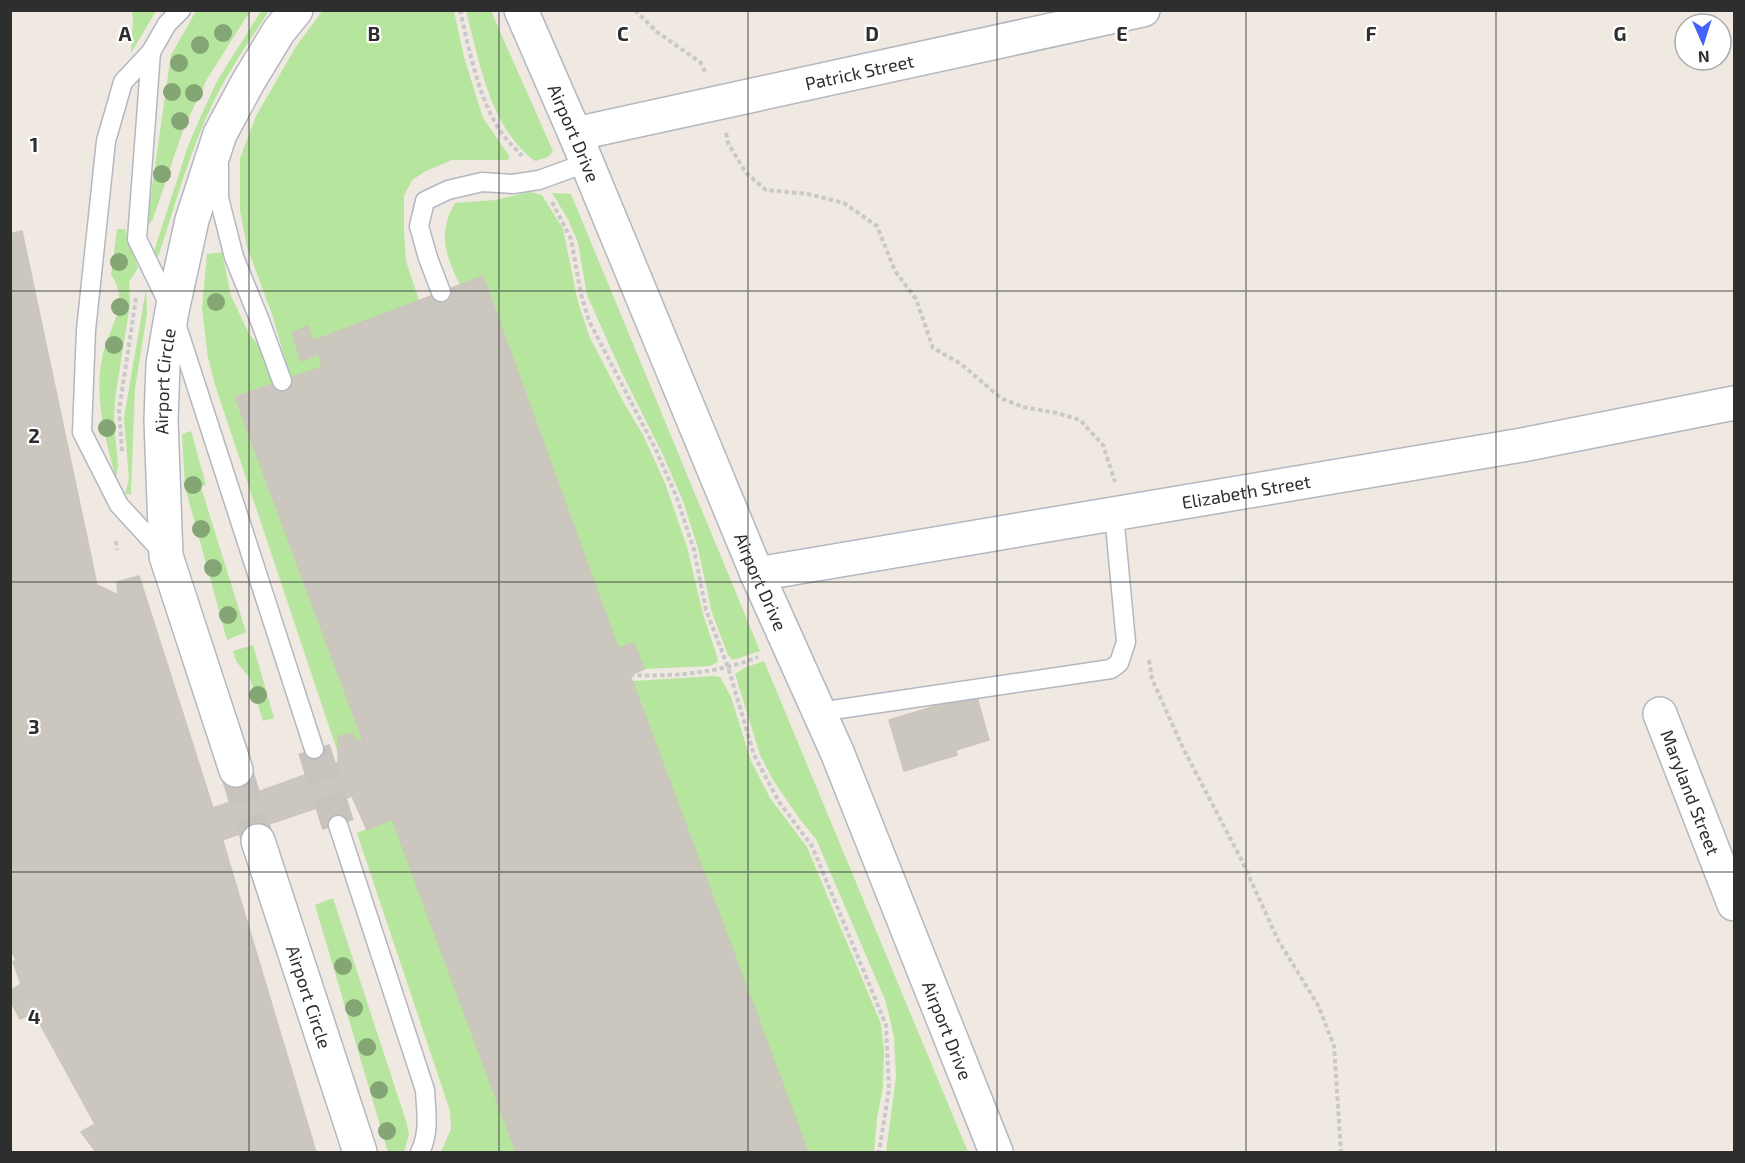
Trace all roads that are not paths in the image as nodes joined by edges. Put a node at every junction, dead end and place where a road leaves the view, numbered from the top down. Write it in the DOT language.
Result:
graph roads {
  1 [pos="181,10"];
  2 [pos="296,10"];
  3 [pos="521,10"];
  4 [pos="1143,10"];
  5 [pos="151,52"];
  6 [pos="220,134"];
  7 [pos="580,149"];
  8 [pos="441,292"];
  9 [pos="172,311"];
  10 [pos="282,381"];
  11 [pos="1734,403"];
  12 [pos="1114,514"];
  13 [pos="166,556"];
  14 [pos="757,574"];
  15 [pos="819,712"];
  16 [pos="1660,714"];
  17 [pos="314,749"];
  18 [pos="236,770"];
  19 [pos="338,825"];
  20 [pos="258,841"];
  21 [pos="1734,904"];
  22 [pos="360,1152"];
  23 [pos="420,1152"];
  24 [pos="996,1152"];
  1 -- 5 [label="lane"];
  2 -- 6 [label="street, Airport Circle"];
  3 -- 7 [label="street, Airport Drive"];
  4 -- 7 [label="street, Patrick Street"];
  5 -- 9 [label="lane"];
  5 -- 13 [label="lane"];
  6 -- 9 [label="street, Airport Circle"];
  6 -- 10 [label="lane"];
  7 -- 8 [label="lane"];
  7 -- 14 [label="street, Airport Drive"];
  9 -- 13 [label="street, Airport Circle"];
  9 -- 17 [label="lane"];
  11 -- 12 [label="street, Elizabeth Street"];
  12 -- 14 [label="street, Elizabeth Street"];
  12 -- 15 [label="lane"];
  13 -- 18 [label="street, Airport Circle"];
  14 -- 15 [label="street, Airport Drive"];
  15 -- 24 [label="street, Airport Drive"];
  16 -- 21 [label="street, Maryland Street"];
  19 -- 23 [label="lane"];
  20 -- 22 [label="street, Airport Circle"];
}
